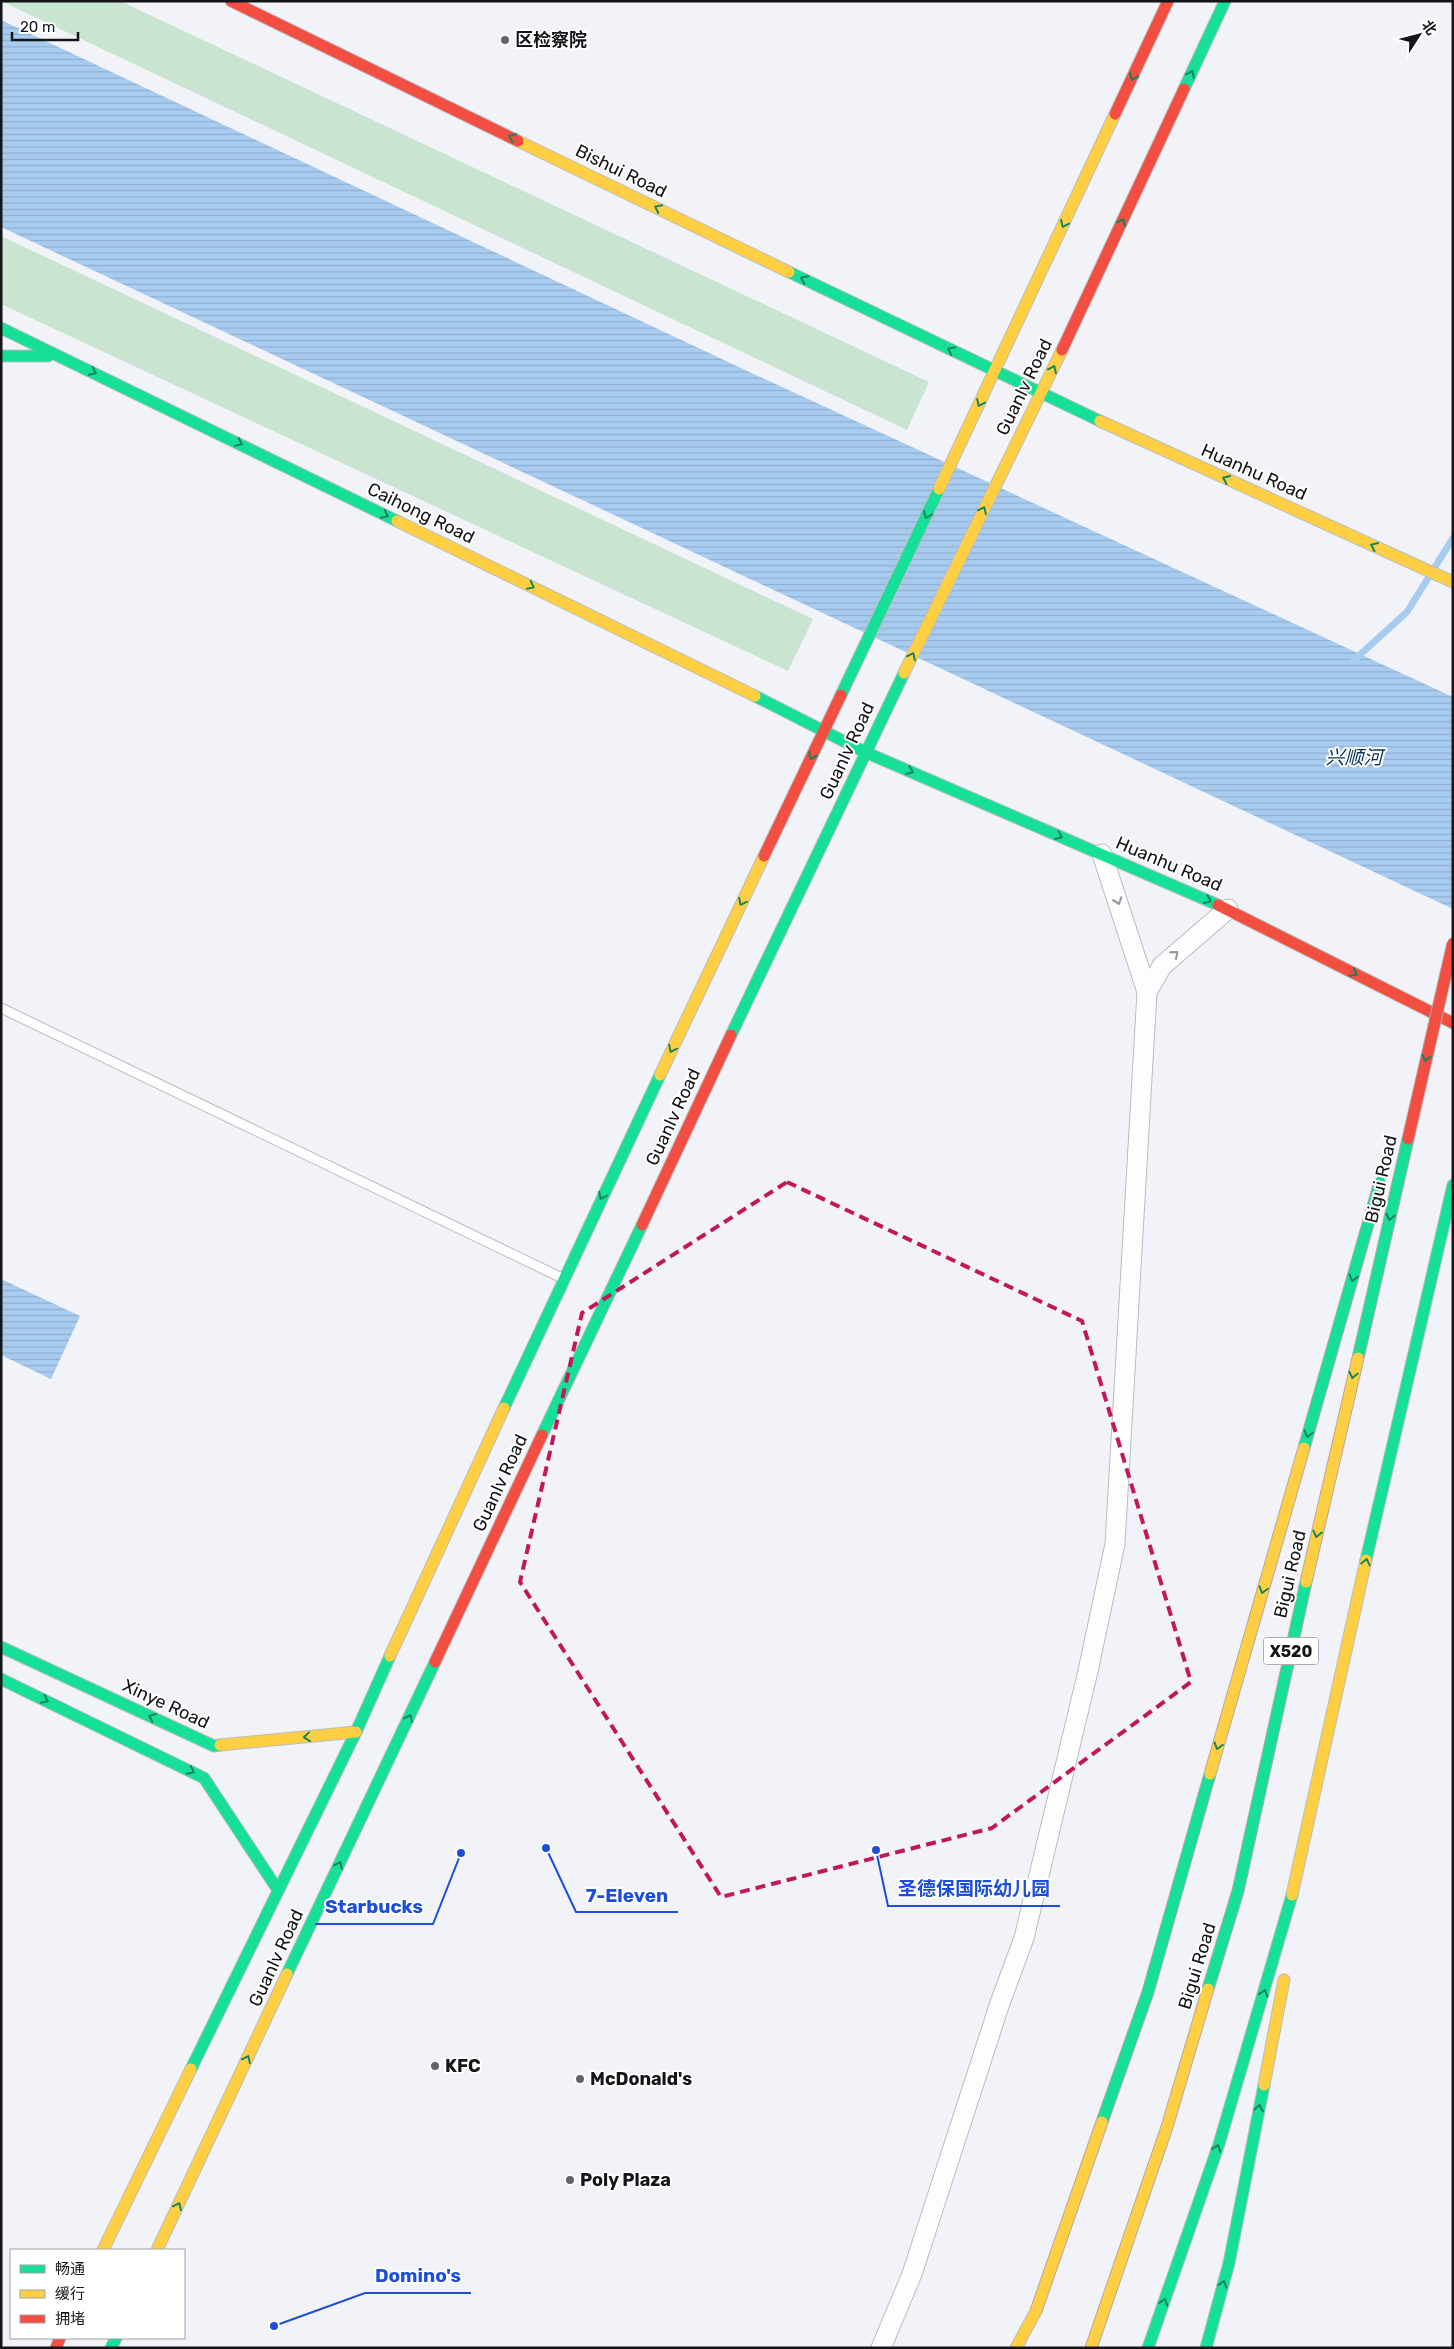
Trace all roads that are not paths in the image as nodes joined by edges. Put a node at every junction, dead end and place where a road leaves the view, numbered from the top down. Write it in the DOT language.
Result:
graph roads {
  1 [pos="231,1"];
  2 [pos="243,1"];
  3 [pos="1168,1"];
  4 [pos="1226,1"];
  5 [pos="257,13"];
  6 [pos="1,328"];
  7 [pos="1,356"];
  8 [pos="68,360"];
  9 [pos="994,372"];
  10 [pos="1040,394"];
  11 [pos="1449,580"];
  12 [pos="824,730"];
  13 [pos="865,752"];
  14 [pos="1102,854"];
  15 [pos="1228,909"];
  16 [pos="1453,928"];
  17 [pos="1453,943"];
  18 [pos="1147,992"];
  19 [pos="1,1008"];
  20 [pos="1453,1023"];
  21 [pos="1409,1081"];
  22 [pos="1384,1168"];
  23 [pos="1453,1186"];
  24 [pos="563,1278"];
  25 [pos="1360,1586"];
  26 [pos="1,1647"];
  27 [pos="1,1679"];
  28 [pos="356,1732"];
  29 [pos="278,1890"];
  30 [pos="1294,1930"];
  31 [pos="1286,1969"];
  32 [pos="103,2249"];
  33 [pos="157,2249"];
  34 [pos="1036,2311"];
  35 [pos="881,2348"];
  36 [pos="1016,2348"];
  37 [pos="1021,2348"];
  38 [pos="1090,2348"];
  39 [pos="1148,2348"];
  40 [pos="1206,2348"];
  1 -- 5 [label="main road, Bishui Road"];
  2 -- 5 [label="main road"];
  3 -- 9 [label="main road, Guanlv Road, one-way"];
  10 -- 4 [label="main road, Guanlv Road, one-way"];
  9 -- 5 [label="main road, Bishui Road, one-way"];
  6 -- 8 [label="main road, Caihong Road"];
  7 -- 8 [label="main road"];
  8 -- 12 [label="main road, Caihong Road, one-way"];
  9 -- 10 [label="main road, Bishui Road"];
  9 -- 12 [label="main road, Guanlv Road, one-way"];
  11 -- 10 [label="main road, Huanhu Road, one-way"];
  13 -- 10 [label="main road, Guanlv Road, one-way"];
  12 -- 13 [label="main road, Caihong Road"];
  12 -- 24 [label="main road, Guanlv Road, one-way"];
  13 -- 14 [label="main road, Huanhu Road, one-way"];
  33 -- 13 [label="main road, Guanlv Road, one-way"];
  14 -- 15 [label="main road, Huanhu Road, one-way"];
  14 -- 18 [label="street, one-way"];
  18 -- 15 [label="street, one-way"];
  15 -- 20 [label="main road, Huanhu Road, one-way"];
  16 -- 21 [label="main road"];
  17 -- 38 [label="main road, Bigui Road / X520, one-way, bridge"];
  18 -- 35 [label="street"];
  19 -- 24 [label="lane"];
  22 -- 34 [label="main road, one-way, bridge"];
  25 -- 23 [label="main road, X520, one-way"];
  24 -- 28 [label="main road, Guanlv Road"];
  25 -- 30 [label="main road"];
  39 -- 25 [label="main road, X520, one-way"];
  28 -- 26 [label="main road, Xinye Road, one-way"];
  27 -- 29 [label="main road, one-way"];
  28 -- 29 [label="main road, Guanlv Road"];
  29 -- 32 [label="main road, Guanlv Road"];
  40 -- 31 [label="main road, one-way"];
  34 -- 36 [label="main road"];
  34 -- 37 [label="main road"];
}
